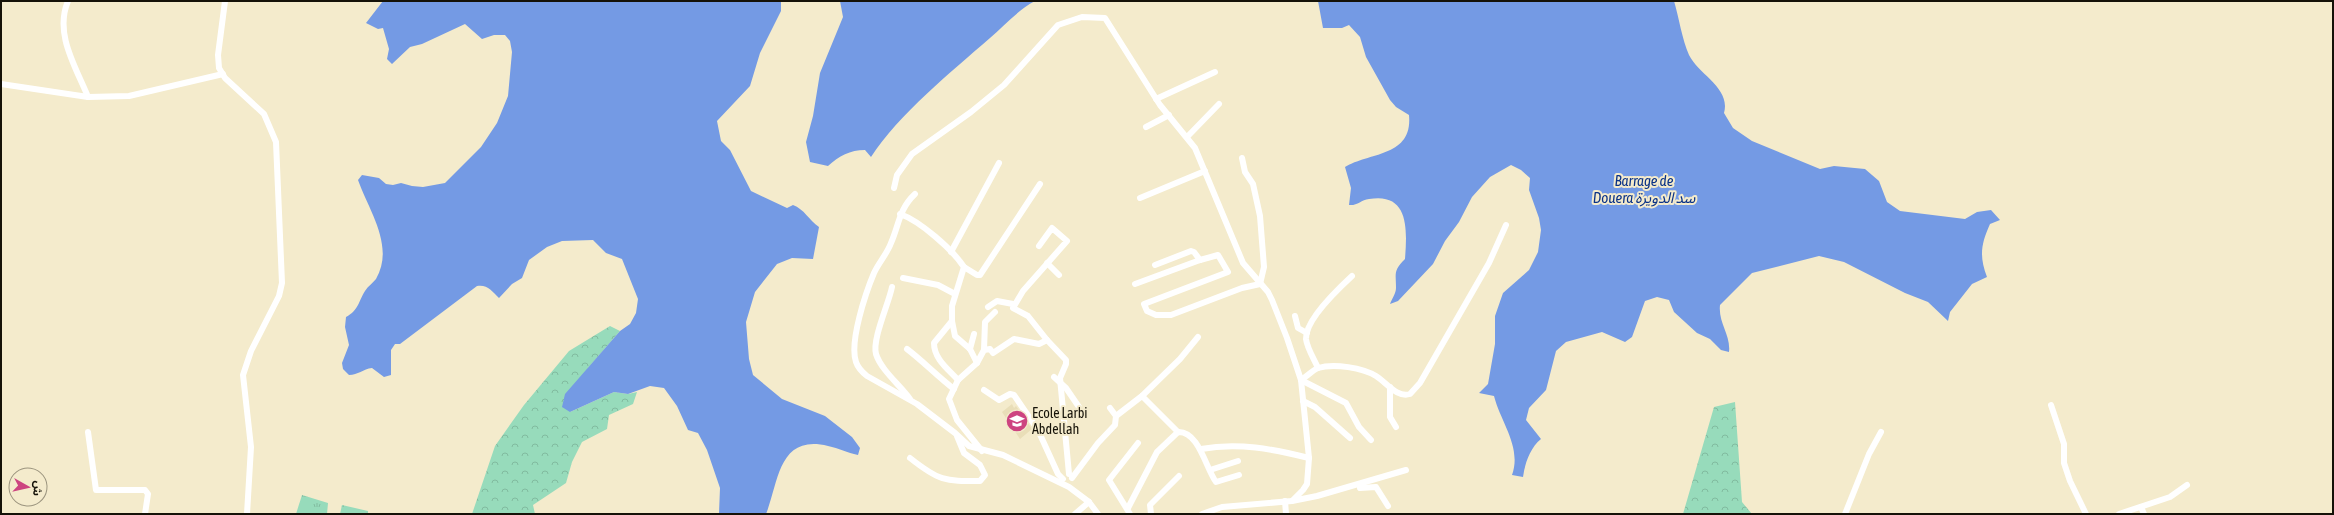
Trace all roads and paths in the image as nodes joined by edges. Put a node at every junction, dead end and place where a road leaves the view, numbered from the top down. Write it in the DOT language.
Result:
graph roads {
  1 [pos="68,1"];
  2 [pos="225,1"];
  3 [pos="1215,72"];
  4 [pos="223,74"];
  5 [pos="1,84"];
  6 [pos="88,97"];
  7 [pos="1156,99"];
  8 [pos="1219,104"];
  9 [pos="1169,115"];
  10 [pos="1146,127"];
  11 [pos="1187,137"];
  12 [pos="1242,158"];
  13 [pos="999,163"];
  14 [pos="1205,171"];
  15 [pos="1040,184"];
  16 [pos="894,188"];
  17 [pos="914,194"];
  18 [pos="1140,198"];
  19 [pos="900,214"];
  20 [pos="1506,225"];
  21 [pos="1039,246"];
  22 [pos="951,252"];
  23 [pos="1200,260"];
  24 [pos="1047,263"];
  25 [pos="1155,265"];
  26 [pos="964,267"];
  27 [pos="1059,275"];
  28 [pos="1352,276"];
  29 [pos="903,278"];
  30 [pos="1135,284"];
  31 [pos="1260,284"];
  32 [pos="892,287"];
  33 [pos="955,294"];
  34 [pos="1013,304"];
  35 [pos="988,307"];
  36 [pos="995,312"];
  37 [pos="1295,316"];
  38 [pos="952,321"];
  39 [pos="1307,333"];
  40 [pos="974,334"];
  41 [pos="1198,337"];
  42 [pos="1047,340"];
  43 [pos="907,349"];
  44 [pos="970,349"];
  45 [pos="984,350"];
  46 [pos="978,363"];
  47 [pos="1318,368"];
  48 [pos="1054,377"];
  49 [pos="958,380"];
  50 [pos="1301,380"];
  51 [pos="1060,383"];
  52 [pos="1390,387"];
  53 [pos="954,389"];
  54 [pos="984,390"];
  55 [pos="1142,396"];
  56 [pos="910,400"];
  57 [pos="1303,401"];
  58 [pos="2051,405"];
  59 [pos="1079,407"];
  60 [pos="1396,428"];
  61 [pos="88,432"];
  62 [pos="1178,432"];
  63 [pos="1881,432"];
  64 [pos="955,433"];
  65 [pos="1350,438"];
  66 [pos="1370,440"];
  67 [pos="1138,443"];
  68 [pos="1201,449"];
  69 [pos="982,451"];
  70 [pos="910,458"];
  71 [pos="1309,458"];
  72 [pos="1238,461"];
  73 [pos="1210,470"];
  74 [pos="1406,470"];
  75 [pos="1239,475"];
  76 [pos="1179,476"];
  77 [pos="1065,480"];
  78 [pos="2187,485"];
  79 [pos="1337,491"];
  80 [pos="1289,501"];
  81 [pos="1088,502"];
  82 [pos="1388,506"];
  83 [pos="2141,507"];
  84 [pos="1129,511"];
  85 [pos="145,514"];
  86 [pos="247,514"];
  87 [pos="1075,514"];
  88 [pos="1098,514"];
  89 [pos="1151,514"];
  90 [pos="1202,514"];
  91 [pos="1286,514"];
  92 [pos="1845,514"];
  93 [pos="2086,514"];
  94 [pos="2119,514"];
  95 [pos="2144,514"];
  1 -- 6 [label="street"];
  2 -- 4 [label="street"];
  3 -- 7 [label="street"];
  4 -- 6 [label="street"];
  4 -- 86 [label="street"];
  5 -- 6 [label="street"];
  7 -- 9 [label="street"];
  7 -- 16 [label="street"];
  8 -- 11 [label="street"];
  9 -- 10 [label="street"];
  9 -- 11 [label="street"];
  11 -- 14 [label="street"];
  12 -- 31 [label="street"];
  13 -- 22 [label="street"];
  14 -- 18 [label="street"];
  14 -- 31 [label="street"];
  15 -- 26 [label="street"];
  17 -- 19 [label="street"];
  19 -- 22 [label="street"];
  19 -- 56 [label="street"];
  20 -- 52 [label="street"];
  21 -- 24 [label="street"];
  22 -- 26 [label="street"];
  23 -- 25 [label="street"];
  23 -- 30 [label="street"];
  23 -- 31 [label="street"];
  24 -- 27 [label="street"];
  24 -- 34 [label="street"];
  26 -- 33 [label="street"];
  28 -- 39 [label="street"];
  29 -- 33 [label="street"];
  31 -- 50 [label="street"];
  32 -- 56 [label="street"];
  33 -- 38 [label="street"];
  34 -- 35 [label="street"];
  34 -- 42 [label="street"];
  36 -- 45 [label="street"];
  37 -- 39 [label="street"];
  38 -- 44 [label="street"];
  38 -- 49 [label="street"];
  39 -- 47 [label="street"];
  40 -- 44 [label="street"];
  41 -- 55 [label="street"];
  42 -- 45 [label="street"];
  42 -- 51 [label="street"];
  43 -- 53 [label="street"];
  44 -- 46 [label="street"];
  45 -- 46 [label="street"];
  46 -- 49 [label="street"];
  47 -- 50 [label="street"];
  47 -- 52 [label="street"];
  48 -- 51 [label="street"];
  49 -- 53 [label="street"];
  50 -- 57 [label="street"];
  50 -- 66 [label="street"];
  51 -- 59 [label="street"];
  51 -- 77 [label="street"];
  52 -- 60 [label="street"];
  53 -- 69 [label="street"];
  54 -- 77 [label="street"];
  55 -- 62 [label="street"];
  55 -- 77 [label="street"];
  56 -- 64 [label="street"];
  57 -- 65 [label="street"];
  57 -- 71 [label="street"];
  58 -- 93 [label="street"];
  61 -- 85 [label="street"];
  62 -- 68 [label="street"];
  62 -- 84 [label="street"];
  63 -- 92 [label="street"];
  64 -- 69 [label="street"];
  64 -- 70 [label="street"];
  67 -- 84 [label="street"];
  68 -- 71 [label="street"];
  68 -- 73 [label="street"];
  69 -- 77 [label="street"];
  71 -- 80 [label="street"];
  72 -- 73 [label="street"];
  73 -- 75 [label="street"];
  74 -- 79 [label="street"];
  76 -- 89 [label="street"];
  77 -- 81 [label="street"];
  78 -- 83 [label="street"];
  79 -- 80 [label="street"];
  79 -- 82 [label="street"];
  80 -- 90 [label="street"];
  80 -- 91 [label="street"];
  81 -- 87 [label="street"];
  81 -- 88 [label="street"];
  83 -- 94 [label="street"];
  83 -- 95 [label="street"];
}
